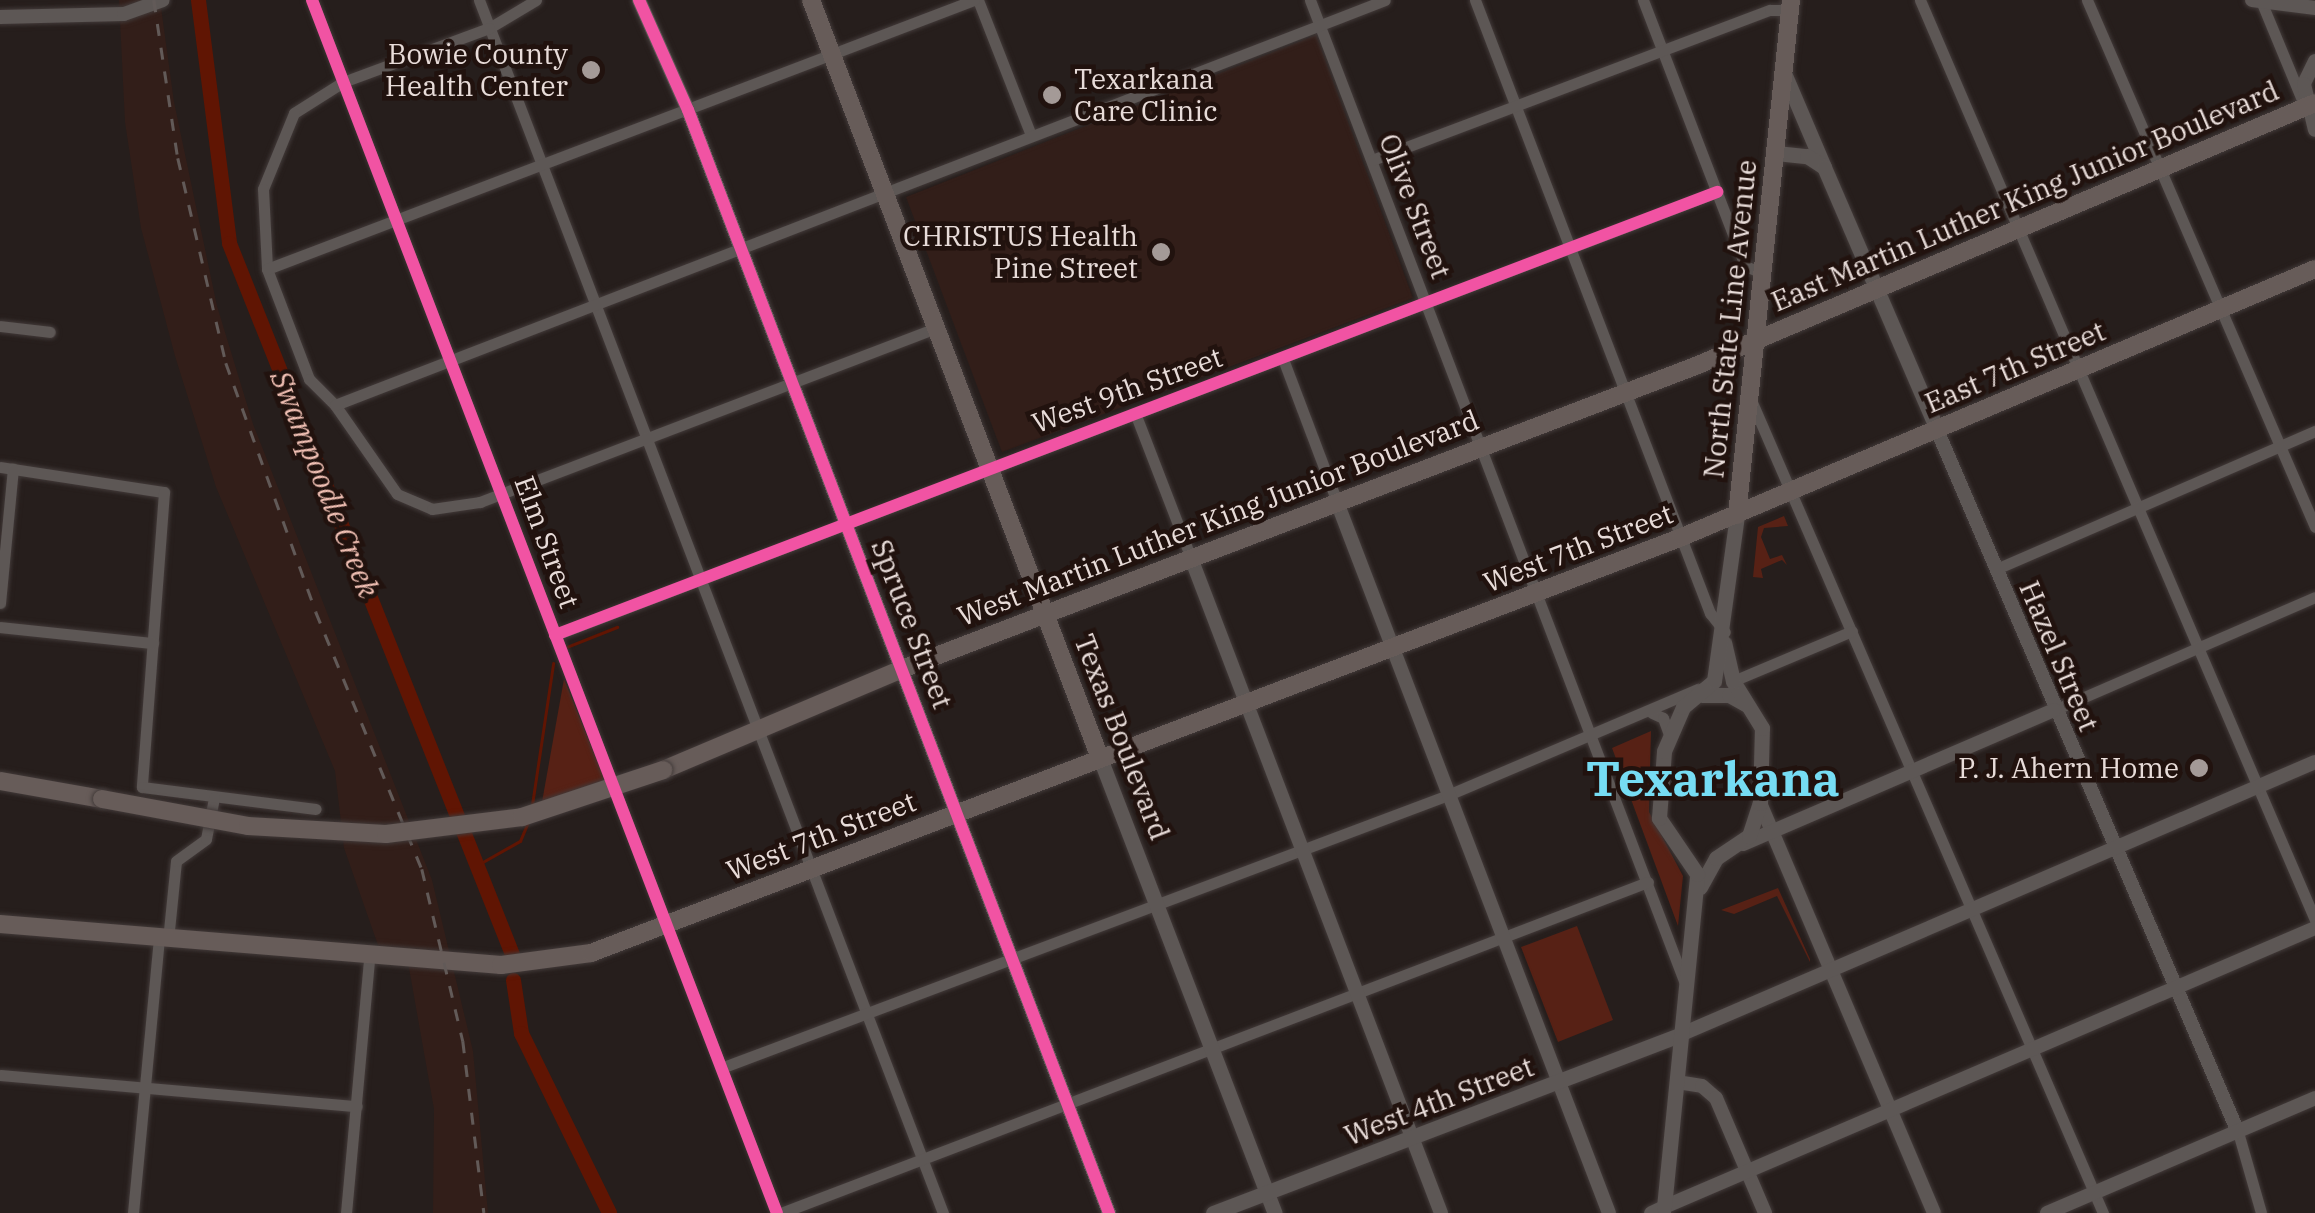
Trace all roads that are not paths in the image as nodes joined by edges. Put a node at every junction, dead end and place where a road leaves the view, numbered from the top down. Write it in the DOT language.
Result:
graph roads {
  1 [pos="312,0"];
  2 [pos="479,0"];
  3 [pos="536,0"];
  4 [pos="639,0"];
  5 [pos="811,0"];
  6 [pos="976,0"];
  7 [pos="1310,0"];
  8 [pos="1384,0"];
  9 [pos="1475,0"];
  10 [pos="1644,0"];
  11 [pos="1920,0"];
  12 [pos="2087,0"];
  13 [pos="2252,0"];
  14 [pos="2260,1"];
  15 [pos="156,3"];
  16 [pos="1791,5"];
  17 [pos="2315,8"];
  18 [pos="0,17"];
  19 [pos="1320,24"];
  20 [pos="489,28"];
  21 [pos="1663,52"];
  22 [pos="831,53"];
  23 [pos="2315,61"];
  24 [pos="1784,73"];
  25 [pos="343,82"];
  26 [pos="2310,105"];
  27 [pos="1518,108"];
  28 [pos="688,110"];
  29 [pos="2315,130"];
  30 [pos="1031,135"];
  31 [pos="1776,153"];
  32 [pos="1372,160"];
  33 [pos="542,164"];
  34 [pos="1824,168"];
  35 [pos="2161,168"];
  36 [pos="883,190"];
  37 [pos="1716,192"];
  38 [pos="396,220"];
  39 [pos="2018,229"];
  40 [pos="740,246"];
  41 [pos="1571,249"];
  42 [pos="267,269"];
  43 [pos="2315,269"];
  44 [pos="1763,273"];
  45 [pos="1876,291"];
  46 [pos="596,301"];
  47 [pos="1426,304"];
  48 [pos="2221,310"];
  49 [pos="0,326"];
  50 [pos="935,328"];
  51 [pos="50,332"];
  52 [pos="1756,341"];
  53 [pos="449,358"];
  54 [pos="1282,360"];
  55 [pos="2079,369"];
  56 [pos="792,384"];
  57 [pos="1626,392"];
  58 [pos="1750,397"];
  59 [pos="335,404"];
  60 [pos="1135,412"];
  61 [pos="1936,430"];
  62 [pos="2315,431"];
  63 [pos="647,438"];
  64 [pos="1481,446"];
  65 [pos="2280,446"];
  66 [pos="6,468"];
  67 [pos="989,469"];
  68 [pos="1793,490"];
  69 [pos="503,494"];
  70 [pos="1337,502"];
  71 [pos="2138,507"];
  72 [pos="1737,515"];
  73 [pos="848,524"];
  74 [pos="2315,528"];
  75 [pos="1682,538"];
  76 [pos="1191,558"];
  77 [pos="1996,569"];
  78 [pos="702,578"];
  79 [pos="1536,593"];
  80 [pos="2315,597"];
  81 [pos="0,603"];
  82 [pos="1046,613"];
  83 [pos="0,628"];
  84 [pos="1852,631"];
  85 [pos="555,635"];
  86 [pos="1724,638"];
  87 [pos="153,643"];
  88 [pos="1392,648"];
  89 [pos="2197,648"];
  90 [pos="902,669"];
  91 [pos="1716,674"];
  92 [pos="1733,682"];
  93 [pos="1702,694"];
  94 [pos="1247,704"];
  95 [pos="2054,710"];
  96 [pos="1652,714"];
  97 [pos="1758,715"];
  98 [pos="759,727"];
  99 [pos="1668,732"];
  100 [pos="1592,739"];
  101 [pos="1100,758"];
  102 [pos="2315,762"];
  103 [pos="1912,770"];
  104 [pos="0,781"];
  105 [pos="2256,788"];
  106 [pos="1448,795"];
  107 [pos="214,798"];
  108 [pos="1760,803"];
  109 [pos="316,810"];
  110 [pos="957,814"];
  111 [pos="1770,831"];
  112 [pos="1743,844"];
  113 [pos="2114,848"];
  114 [pos="1303,850"];
  115 [pos="1686,850"];
  116 [pos="1720,854"];
  117 [pos="813,869"];
  118 [pos="1648,882"];
  119 [pos="1156,905"];
  120 [pos="1696,908"];
  121 [pos="1972,910"];
  122 [pos="2315,920"];
  123 [pos="0,924"];
  124 [pos="667,925"];
  125 [pos="2315,928"];
  126 [pos="1502,938"];
  127 [pos="163,940"];
  128 [pos="369,958"];
  129 [pos="1012,958"];
  130 [pos="1829,972"];
  131 [pos="2176,987"];
  132 [pos="1687,990"];
  133 [pos="1357,993"];
  134 [pos="867,1014"];
  135 [pos="1682,1034"];
  136 [pos="1212,1048"];
  137 [pos="2032,1049"];
  138 [pos="721,1068"];
  139 [pos="0,1075"];
  140 [pos="1558,1082"];
  141 [pos="1678,1082"];
  142 [pos="146,1088"];
  143 [pos="2315,1098"];
  144 [pos="1067,1104"];
  145 [pos="356,1106"];
  146 [pos="1890,1111"];
  147 [pos="2238,1132"];
  148 [pos="1415,1137"];
  149 [pos="922,1158"];
  150 [pos="1748,1171"];
  151 [pos="1267,1192"];
  152 [pos="2094,1192"];
  153 [pos="1660,1211"];
  154 [pos="133,1213"];
  155 [pos="346,1213"];
  156 [pos="779,1213"];
  157 [pos="943,1213"];
  158 [pos="1109,1213"];
  159 [pos="1213,1213"];
  160 [pos="1275,1213"];
  161 [pos="1442,1213"];
  162 [pos="1609,1213"];
  163 [pos="1766,1213"];
  164 [pos="1934,1213"];
  165 [pos="2046,1213"];
  166 [pos="2103,1213"];
  167 [pos="2262,1213"];
  1 -- 25 [label="street, Elm Street"];
  2 -- 20 [label="street"];
  3 -- 20 [label="street"];
  4 -- 28 [label="street, Spruce Street"];
  5 -- 22 [label="main road, Texas Boulevard"];
  6 -- 22 [label="street"];
  6 -- 30 [label="street"];
  7 -- 19 [label="street, Olive Street"];
  8 -- 19 [label="street"];
  9 -- 27 [label="street"];
  10 -- 21 [label="street"];
  11 -- 39 [label="street"];
  12 -- 35 [label="street"];
  13 -- 14 [label="street"];
  14 -- 17 [label="street"];
  14 -- 26 [label="street"];
  15 -- 18 [label="street"];
  16 -- 21 [label="street"];
  16 -- 24 [label="main road, North State Line Avenue"];
  19 -- 30 [label="street"];
  19 -- 32 [label="street, Olive Street"];
  20 -- 25 [label="street"];
  20 -- 33 [label="street"];
  21 -- 27 [label="street"];
  21 -- 37 [label="street"];
  22 -- 28 [label="street"];
  22 -- 36 [label="main road, Texas Boulevard"];
  23 -- 26 [label="street"];
  24 -- 31 [label="main road, North State Line Avenue"];
  24 -- 34 [label="main road, Hazel Street"];
  25 -- 38 [label="street, Elm Street"];
  25 -- 42 [label="street"];
  26 -- 29 [label="street"];
  26 -- 35 [label="main road, East Martin Luther King Junior Boulevard"];
  27 -- 32 [label="street"];
  27 -- 41 [label="street"];
  28 -- 33 [label="street"];
  28 -- 40 [label="street, Spruce Street"];
  30 -- 36 [label="street"];
  31 -- 34 [label="main road"];
  31 -- 44 [label="main road, North State Line Avenue"];
  32 -- 47 [label="street, Olive Street"];
  33 -- 38 [label="street"];
  33 -- 46 [label="street"];
  34 -- 45 [label="main road, Hazel Street"];
  35 -- 39 [label="main road, East Martin Luther King Junior Boulevard"];
  35 -- 48 [label="street"];
  36 -- 40 [label="street"];
  36 -- 50 [label="main road, Texas Boulevard"];
  37 -- 41 [label="street, West 9th Street"];
  37 -- 44 [label="street"];
  38 -- 42 [label="street"];
  38 -- 53 [label="street, Elm Street"];
  39 -- 45 [label="main road, East Martin Luther King Junior Boulevard"];
  39 -- 55 [label="street"];
  40 -- 46 [label="street"];
  40 -- 56 [label="street, Spruce Street"];
  41 -- 47 [label="street, West 9th Street"];
  41 -- 57 [label="street"];
  42 -- 59 [label="street"];
  43 -- 48 [label="main road, East 7th Street"];
  44 -- 52 [label="main road, North State Line Avenue"];
  45 -- 52 [label="main road, East Martin Luther King Junior Boulevard"];
  45 -- 61 [label="main road, Hazel Street"];
  46 -- 53 [label="street"];
  46 -- 63 [label="street"];
  47 -- 54 [label="street, West 9th Street"];
  47 -- 64 [label="street, Olive Street"];
  48 -- 55 [label="main road, East 7th Street"];
  48 -- 65 [label="street"];
  49 -- 51 [label="street"];
  50 -- 56 [label="street"];
  50 -- 67 [label="main road, Texas Boulevard"];
  52 -- 57 [label="main road, West Martin Luther King Junior Boulevard"];
  52 -- 58 [label="main road, North State Line Avenue"];
  53 -- 59 [label="street"];
  53 -- 69 [label="street, Elm Street"];
  54 -- 60 [label="street, West 9th Street"];
  54 -- 70 [label="street"];
  55 -- 61 [label="main road, East 7th Street"];
  55 -- 71 [label="street"];
  56 -- 63 [label="street"];
  56 -- 73 [label="street, Spruce Street"];
  57 -- 64 [label="main road, West Martin Luther King Junior Boulevard"];
  57 -- 75 [label="street"];
  58 -- 68 [label="street"];
  58 -- 72 [label="main road, North State Line Avenue"];
  59 -- 69 [label="street"];
  60 -- 67 [label="street, West 9th Street"];
  60 -- 76 [label="street"];
  61 -- 68 [label="main road, East 7th Street"];
  61 -- 77 [label="street, Hazel Street"];
  62 -- 65 [label="street"];
  63 -- 69 [label="street"];
  63 -- 78 [label="street"];
  64 -- 70 [label="main road, West Martin Luther King Junior Boulevard"];
  64 -- 79 [label="street, Olive Street"];
  65 -- 71 [label="street"];
  65 -- 74 [label="street"];
  66 -- 81 [label="street"];
  66 -- 87 [label="street"];
  67 -- 73 [label="street, West 9th Street"];
  67 -- 82 [label="main road, Texas Boulevard"];
  68 -- 72 [label="main road, East 7th Street"];
  68 -- 84 [label="street"];
  69 -- 85 [label="street, Elm Street"];
  70 -- 76 [label="main road, West Martin Luther King Junior Boulevard"];
  70 -- 88 [label="street"];
  71 -- 77 [label="street"];
  71 -- 89 [label="street"];
  72 -- 75 [label="main road, West 7th Street"];
  72 -- 86 [label="main road, North State Line Avenue"];
  73 -- 78 [label="street, West 9th Street"];
  73 -- 90 [label="street, Spruce Street"];
  75 -- 79 [label="main road, West 7th Street"];
  75 -- 86 [label="street"];
  76 -- 82 [label="main road, West Martin Luther King Junior Boulevard"];
  76 -- 94 [label="street"];
  77 -- 95 [label="street, Hazel Street"];
  78 -- 85 [label="street, West 9th Street"];
  78 -- 98 [label="street"];
  79 -- 88 [label="main road, West 7th Street"];
  79 -- 100 [label="street, Olive Street"];
  80 -- 89 [label="street"];
  82 -- 90 [label="main road, West Martin Luther King Junior Boulevard"];
  82 -- 101 [label="main road, Texas Boulevard"];
  83 -- 87 [label="street"];
  84 -- 92 [label="street"];
  84 -- 103 [label="street"];
  85 -- 124 [label="street, Elm Street"];
  86 -- 91 [label="main road, North State Line Avenue"];
  86 -- 92 [label="main road, North State Line Avenue"];
  87 -- 107 [label="street"];
  88 -- 94 [label="main road, West 7th Street"];
  88 -- 106 [label="street"];
  89 -- 95 [label="street"];
  89 -- 105 [label="street"];
  90 -- 98 [label="main road, West Martin Luther King Junior Boulevard"];
  90 -- 110 [label="street, Spruce Street"];
  91 -- 93 [label="main road, North State Line Avenue"];
  91 -- 96 [label="street"];
  92 -- 97 [label="main road, North State Line Avenue"];
  93 -- 97 [label="main road"];
  93 -- 99 [label="main road, North State Line Avenue"];
  94 -- 101 [label="main road, West 7th Street"];
  94 -- 114 [label="street"];
  95 -- 103 [label="street"];
  95 -- 113 [label="street, Hazel Street"];
  96 -- 99 [label="street"];
  96 -- 100 [label="street"];
  97 -- 108 [label="main road"];
  98 -- 104 [label="main road, West Martin Luther King Junior Boulevard, bridge"];
  98 -- 117 [label="street"];
  99 -- 115 [label="main road"];
  100 -- 106 [label="street"];
  100 -- 118 [label="street, Olive Street"];
  101 -- 110 [label="main road, West 7th Street"];
  101 -- 119 [label="main road, Texas Boulevard"];
  102 -- 105 [label="street"];
  103 -- 111 [label="street"];
  103 -- 121 [label="street"];
  105 -- 113 [label="street"];
  105 -- 122 [label="street"];
  106 -- 114 [label="street"];
  106 -- 126 [label="street"];
  107 -- 109 [label="street"];
  107 -- 127 [label="street"];
  108 -- 111 [label="street"];
  108 -- 112 [label="main road"];
  110 -- 117 [label="main road, West 7th Street"];
  110 -- 129 [label="street, Spruce Street"];
  111 -- 112 [label="street"];
  111 -- 130 [label="street"];
  112 -- 116 [label="main road"];
  113 -- 121 [label="street"];
  113 -- 131 [label="street, Hazel Street"];
  114 -- 119 [label="street"];
  114 -- 133 [label="street"];
  115 -- 116 [label="main road"];
  115 -- 120 [label="main road"];
  116 -- 120 [label="main road"];
  117 -- 124 [label="main road, West 7th Street"];
  117 -- 134 [label="street"];
  118 -- 126 [label="street"];
  118 -- 132 [label="street, Olive Street"];
  119 -- 129 [label="street"];
  119 -- 136 [label="main road, Texas Boulevard"];
  120 -- 132 [label="main road"];
  121 -- 130 [label="street"];
  121 -- 137 [label="street"];
  123 -- 127 [label="main road, West 7th Street"];
  124 -- 128 [label="main road, West 7th Street"];
  124 -- 138 [label="street, Elm Street"];
  125 -- 131 [label="street"];
  126 -- 133 [label="street"];
  126 -- 140 [label="street"];
  127 -- 128 [label="main road, West 7th Street"];
  127 -- 142 [label="street"];
  128 -- 145 [label="street"];
  129 -- 134 [label="street"];
  129 -- 144 [label="street, Spruce Street"];
  130 -- 135 [label="street"];
  130 -- 146 [label="street"];
  131 -- 137 [label="street"];
  131 -- 147 [label="street, Hazel Street"];
  132 -- 135 [label="main road"];
  133 -- 136 [label="street"];
  133 -- 148 [label="street"];
  134 -- 138 [label="street"];
  134 -- 149 [label="street"];
  135 -- 140 [label="main road, West 4th Street"];
  135 -- 141 [label="main road"];
  136 -- 144 [label="street"];
  136 -- 151 [label="main road, Texas Boulevard"];
  137 -- 146 [label="street"];
  137 -- 152 [label="street"];
  138 -- 156 [label="street, Elm Street"];
  139 -- 142 [label="street"];
  140 -- 148 [label="main road, West 4th Street"];
  140 -- 162 [label="street"];
  141 -- 150 [label="street"];
  141 -- 153 [label="main road"];
  142 -- 145 [label="street"];
  142 -- 154 [label="street"];
  143 -- 147 [label="street"];
  144 -- 149 [label="street"];
  144 -- 158 [label="street, Spruce Street"];
  145 -- 155 [label="street"];
  146 -- 150 [label="street"];
  146 -- 164 [label="street"];
  147 -- 152 [label="street"];
  147 -- 167 [label="street, Hazel Street"];
  148 -- 151 [label="main road, West 4th Street"];
  148 -- 161 [label="street"];
  149 -- 156 [label="street"];
  149 -- 157 [label="street"];
  150 -- 153 [label="street"];
  150 -- 163 [label="street"];
  151 -- 159 [label="main road, West 4th Street"];
  151 -- 160 [label="main road, Texas Boulevard"];
  152 -- 165 [label="street"];
  152 -- 166 [label="street"];
}
